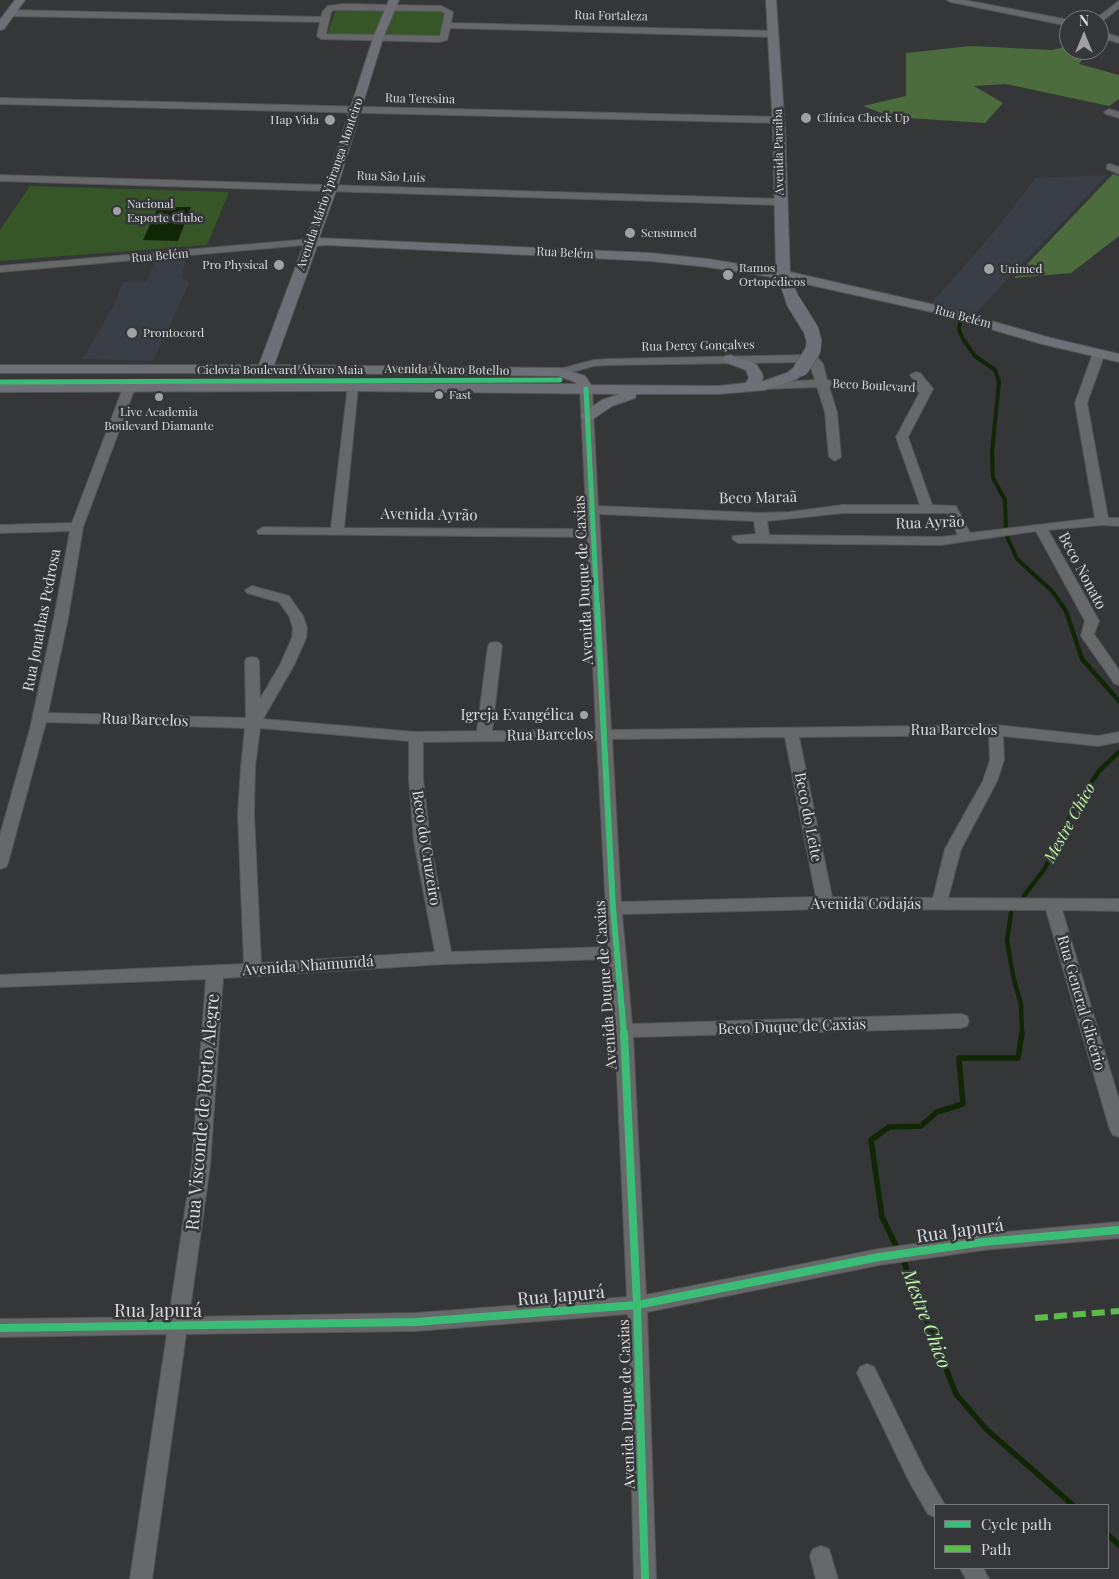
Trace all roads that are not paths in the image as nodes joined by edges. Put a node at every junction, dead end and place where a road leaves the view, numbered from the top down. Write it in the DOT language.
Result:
graph roads {
  1 [pos="11,0"];
  2 [pos="20,0"];
  3 [pos="771,0"];
  4 [pos="951,0"];
  5 [pos="393,4"];
  6 [pos="1119,4"];
  7 [pos="1109,12"];
  8 [pos="5,14"];
  9 [pos="324,20"];
  10 [pos="1059,20"];
  11 [pos="447,25"];
  12 [pos="0,27"];
  13 [pos="774,34"];
  14 [pos="378,38"];
  15 [pos="0,101"];
  16 [pos="355,110"];
  17 [pos="1109,112"];
  18 [pos="1119,115"];
  19 [pos="778,120"];
  20 [pos="0,178"];
  21 [pos="331,188"];
  22 [pos="780,202"];
  23 [pos="311,242"];
  24 [pos="0,269"];
  25 [pos="783,275"];
  26 [pos="1099,353"];
  27 [pos="1119,358"];
  28 [pos="730,359"];
  29 [pos="0,369"];
  30 [pos="266,369"];
  31 [pos="560,372"];
  32 [pos="916,375"];
  33 [pos="822,383"];
  34 [pos="352,387"];
  35 [pos="758,387"];
  36 [pos="0,388"];
  37 [pos="129,388"];
  38 [pos="586,389"];
  39 [pos="927,389"];
  40 [pos="654,390"];
  41 [pos="588,416"];
  42 [pos="835,457"];
  43 [pos="927,508"];
  44 [pos="593,510"];
  45 [pos="760,517"];
  46 [pos="1102,521"];
  47 [pos="1119,522"];
  48 [pos="1040,527"];
  49 [pos="0,529"];
  50 [pos="337,530"];
  51 [pos="263,531"];
  52 [pos="76,532"];
  53 [pos="594,533"];
  54 [pos="764,538"];
  55 [pos="966,538"];
  56 [pos="0,539"];
  57 [pos="738,539"];
  58 [pos="252,590"];
  59 [pos="495,646"];
  60 [pos="252,662"];
  61 [pos="1119,680"];
  62 [pos="40,717"];
  63 [pos="253,723"];
  64 [pos="996,730"];
  65 [pos="792,731"];
  66 [pos="605,734"];
  67 [pos="484,736"];
  68 [pos="416,737"];
  69 [pos="1119,737"];
  70 [pos="0,863"];
  71 [pos="824,903"];
  72 [pos="938,904"];
  73 [pos="1052,904"];
  74 [pos="1119,905"];
  75 [pos="613,908"];
  76 [pos="616,953"];
  77 [pos="444,958"];
  78 [pos="253,970"];
  79 [pos="215,972"];
  80 [pos="0,981"];
  81 [pos="961,1021"];
  82 [pos="624,1031"];
  83 [pos="1119,1130"];
  84 [pos="1119,1230"];
  85 [pos="637,1305"];
  86 [pos="179,1326"];
  87 [pos="0,1328"];
  88 [pos="867,1372"];
  89 [pos="934,1505"];
  90 [pos="821,1556"];
  91 [pos="141,1579"];
  92 [pos="645,1579"];
  93 [pos="827,1579"];
  1 -- 8 [label="main road"];
  2 -- 8 [label="main road"];
  3 -- 13 [label="main road, Avenida Paraíba"];
  4 -- 10 [label="street"];
  5 -- 9 [label="street"];
  5 -- 11 [label="street"];
  5 -- 14 [label="main road, Avenida Mário Ypiranga Monteiro"];
  6 -- 7 [label="street"];
  8 -- 9 [label="street"];
  8 -- 12 [label="main road"];
  9 -- 14 [label="street"];
  11 -- 13 [label="street, Rua Fortaleza"];
  11 -- 14 [label="street"];
  13 -- 19 [label="main road, Avenida Paraíba"];
  14 -- 16 [label="main road, Avenida Mário Ypiranga Monteiro"];
  15 -- 16 [label="street, Rua Teresina"];
  16 -- 19 [label="street, Rua Teresina"];
  16 -- 21 [label="main road, Avenida Mário Ypiranga Monteiro"];
  17 -- 18 [label="street"];
  19 -- 22 [label="main road, Avenida Paraíba"];
  20 -- 21 [label="street, Rua São Luis"];
  21 -- 22 [label="street, Rua São Luis"];
  21 -- 23 [label="main road, Avenida Mário Ypiranga Monteiro"];
  22 -- 25 [label="main road, Avenida Paraíba"];
  23 -- 24 [label="street, Rua Belém"];
  23 -- 25 [label="main road, Rua Belém"];
  23 -- 30 [label="main road, Avenida Mário Ypiranga Monteiro"];
  25 -- 26 [label="main road, Rua Belém"];
  25 -- 35 [label="main road, Avenida Paraíba, bridge"];
  26 -- 27 [label="main road, Rua Belém"];
  26 -- 46 [label="street"];
  28 -- 31 [label="street, Rua Dercy Gonçalves"];
  28 -- 33 [label="street, Rua Dercy Gonçalves"];
  28 -- 35 [label="main road"];
  29 -- 30 [label="main road, Avenida Álvaro Botelho"];
  30 -- 31 [label="main road, Avenida Álvaro Botelho"];
  31 -- 38 [label="main road, Avenida Álvaro Botelho"];
  32 -- 39 [label="street"];
  33 -- 35 [label="street, Beco Boulevard"];
  33 -- 39 [label="street, Beco Boulevard"];
  33 -- 42 [label="street, Beco Boulevard"];
  34 -- 37 [label="main road"];
  34 -- 38 [label="main road"];
  34 -- 50 [label="street"];
  35 -- 40 [label="main road"];
  36 -- 37 [label="main road"];
  37 -- 52 [label="street, Rua Jonathas Pedrosa"];
  38 -- 40 [label="main road"];
  38 -- 41 [label="street, Avenida Duque de Caxias"];
  39 -- 43 [label="street"];
  40 -- 41 [label="main road"];
  41 -- 44 [label="street, Avenida Duque de Caxias"];
  43 -- 45 [label="street, Beco Maraã"];
  43 -- 55 [label="street, Beco Maraã"];
  44 -- 45 [label="street, Beco Maraã"];
  44 -- 53 [label="street, Avenida Duque de Caxias"];
  45 -- 54 [label="street"];
  46 -- 47 [label="street, Rua Ayrão"];
  46 -- 48 [label="street, Rua Ayrão"];
  48 -- 55 [label="street, Rua Ayrão"];
  48 -- 61 [label="street, Beco Nonato"];
  49 -- 52 [label="street"];
  50 -- 51 [label="street, Avenida Ayrão"];
  50 -- 53 [label="street, Avenida Ayrão"];
  52 -- 56 [label="street"];
  52 -- 62 [label="street, Rua Jonathas Pedrosa"];
  53 -- 66 [label="street, Avenida Duque de Caxias"];
  54 -- 55 [label="street, Rua Ayrão"];
  54 -- 57 [label="street, Rua Ayrão"];
  58 -- 63 [label="street"];
  59 -- 67 [label="street"];
  60 -- 63 [label="street"];
  62 -- 63 [label="street, Rua Barcelos"];
  62 -- 70 [label="street, Rua Jonathas Pedrosa"];
  63 -- 68 [label="street, Rua Barcelos"];
  63 -- 78 [label="street"];
  64 -- 65 [label="street, Rua Barcelos"];
  64 -- 69 [label="street, Rua Barcelos"];
  64 -- 72 [label="street"];
  65 -- 66 [label="street, Rua Barcelos"];
  65 -- 71 [label="street, Beco do Leite"];
  66 -- 67 [label="street, Rua Barcelos"];
  66 -- 75 [label="street, Avenida Duque de Caxias"];
  67 -- 68 [label="street, Rua Barcelos"];
  68 -- 77 [label="street, Beco do Cruzeiro"];
  71 -- 72 [label="street, Avenida Codajás"];
  71 -- 75 [label="street, Avenida Codajás"];
  72 -- 73 [label="street, Avenida Codajás"];
  73 -- 74 [label="street, Avenida Codajás"];
  73 -- 83 [label="street, Rua General Glicério"];
  75 -- 76 [label="street, Avenida Duque de Caxias"];
  76 -- 77 [label="street, Avenida Nhamundá"];
  76 -- 82 [label="street, Avenida Duque de Caxias"];
  77 -- 78 [label="street, Avenida Nhamundá"];
  78 -- 79 [label="street, Avenida Nhamundá"];
  79 -- 80 [label="street, Avenida Nhamundá"];
  79 -- 86 [label="street, Rua Visconde de Porto Alegre"];
  81 -- 82 [label="street, Beco Duque de Caxias"];
  82 -- 85 [label="street, Avenida Duque de Caxias"];
  84 -- 85 [label="street, Rua Japurá"];
  85 -- 86 [label="street, Rua Japurá"];
  85 -- 92 [label="street, Avenida Duque de Caxias"];
  86 -- 87 [label="street, Rua Japurá"];
  86 -- 91 [label="street, Rua Visconde de Porto Alegre"];
  88 -- 89 [label="street"];
  90 -- 93 [label="street"];
}
